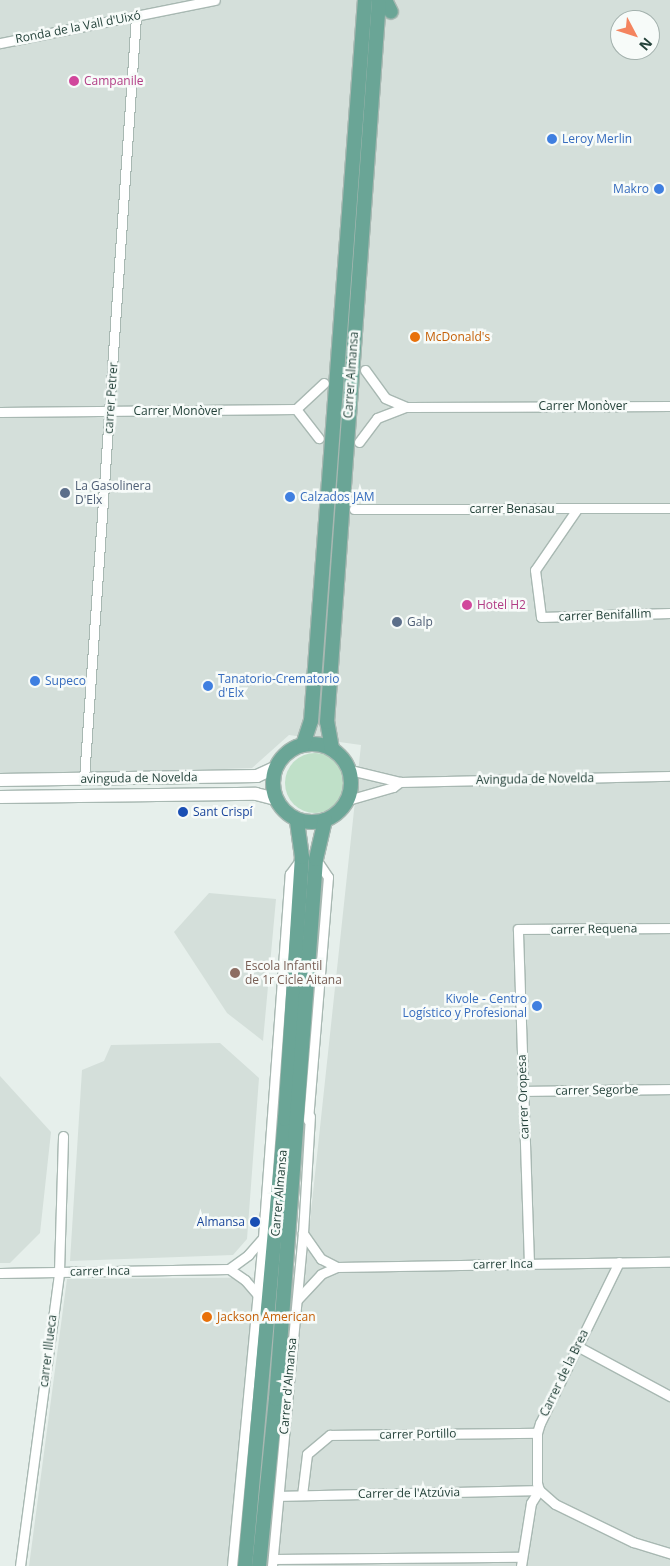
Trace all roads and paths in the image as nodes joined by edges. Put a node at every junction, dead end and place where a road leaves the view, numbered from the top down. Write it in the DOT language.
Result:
graph roads {
  1 [pos="215,0"];
  2 [pos="364,0"];
  3 [pos="379,0"];
  4 [pos="136,16"];
  5 [pos="0,43"];
  6 [pos="365,370"];
  7 [pos="324,383"];
  8 [pos="670,406"];
  9 [pos="406,407"];
  10 [pos="296,409"];
  11 [pos="0,412"];
  12 [pos="110,412"];
  13 [pos="319,438"];
  14 [pos="359,442"];
  15 [pos="670,508"];
  16 [pos="354,509"];
  17 [pos="577,509"];
  18 [pos="670,613"];
  19 [pos="303,745"];
  20 [pos="332,749"];
  21 [pos="276,767"];
  22 [pos="350,770"];
  23 [pos="670,776"];
  24 [pos="0,780"];
  25 [pos="84,780"];
  26 [pos="400,782"];
  27 [pos="0,797"];
  28 [pos="276,799"];
  29 [pos="348,800"];
  30 [pos="297,820"];
  31 [pos="326,820"];
  32 [pos="309,858"];
  33 [pos="670,928"];
  34 [pos="518,929"];
  35 [pos="670,1089"];
  36 [pos="523,1091"];
  37 [pos="310,1116"];
  38 [pos="285,1119"];
  39 [pos="63,1136"];
  40 [pos="295,1141"];
  41 [pos="268,1148"];
  42 [pos="303,1233"];
  43 [pos="263,1238"];
  44 [pos="618,1262"];
  45 [pos="670,1262"];
  46 [pos="529,1264"];
  47 [pos="337,1267"];
  48 [pos="229,1269"];
  49 [pos="59,1272"];
  50 [pos="0,1273"];
  51 [pos="258,1295"];
  52 [pos="296,1302"];
  53 [pos="577,1346"];
  54 [pos="670,1396"];
  55 [pos="536,1432"];
  56 [pos="539,1490"];
  57 [pos="302,1495"];
  58 [pos="279,1496"];
  59 [pos="670,1553"];
  60 [pos="522,1561"];
  61 [pos="408,1562"];
  62 [pos="272,1563"];
  63 [pos="367,1563"];
  64 [pos="20,1566"];
  65 [pos="232,1566"];
  66 [pos="245,1566"];
  67 [pos="259,1566"];
  1 -- 4 [label="street, Ronda de la Vall d'Uixó"];
  2 -- 19 [label="main road, Carrer Almansa"];
  3 -- 20 [label="main road, Carrer Almansa"];
  4 -- 5 [label="street, Ronda de la Vall d'Uixó"];
  4 -- 12 [label="street, carrer Petrer"];
  6 -- 9 [label="street, Carrer Monòver"];
  7 -- 10 [label="street"];
  8 -- 9 [label="street, Carrer Monòver"];
  9 -- 14 [label="street, Carrer Monòver"];
  10 -- 12 [label="street, Carrer Monòver"];
  10 -- 13 [label="street"];
  11 -- 12 [label="street, Carrer Monòver"];
  12 -- 25 [label="street, carrer Petrer"];
  15 -- 17 [label="street, carrer Benasau"];
  16 -- 17 [label="street, carrer Benasau"];
  17 -- 18 [label="street, carrer Benifallim"];
  19 -- 20 [label="main road"];
  19 -- 21 [label="main road"];
  20 -- 22 [label="main road"];
  21 -- 25 [label="main road, avinguda de Novelda"];
  21 -- 28 [label="main road"];
  22 -- 26 [label="street, Avinguda de Novelda"];
  22 -- 29 [label="main road"];
  23 -- 26 [label="street, Avinguda de Novelda"];
  24 -- 25 [label="main road, avinguda de Novelda"];
  26 -- 29 [label="street, Avinguda de Novelda"];
  27 -- 28 [label="main road, avinguda de Novelda"];
  28 -- 30 [label="main road"];
  29 -- 31 [label="main road"];
  30 -- 31 [label="main road"];
  30 -- 32 [label="main road, Carrer Almansa"];
  31 -- 32 [label="main road, Carrer d'Almansa"];
  32 -- 37 [label="street, Carrer d'Almansa"];
  32 -- 38 [label="main road, Carrer Almansa"];
  32 -- 40 [label="main road, Carrer d'Almansa"];
  32 -- 41 [label="street, Carrer d'Almansa"];
  33 -- 34 [label="street, carrer Requena"];
  34 -- 36 [label="street, carrer Oropesa"];
  35 -- 36 [label="street, carrer Segorbe"];
  36 -- 46 [label="street, carrer Oropesa"];
  37 -- 40 [label="street, Carrer d'Almansa"];
  37 -- 42 [label="street, Carrer d'Almansa"];
  38 -- 41 [label="street, Carrer d'Almansa"];
  38 -- 66 [label="main road, Carrer Almansa"];
  39 -- 49 [label="street, carrer Illueca"];
  40 -- 67 [label="main road, Carrer d'Almansa"];
  41 -- 43 [label="street, Carrer d'Almansa"];
  42 -- 47 [label="street"];
  42 -- 52 [label="street, Carrer d'Almansa"];
  43 -- 48 [label="street"];
  43 -- 51 [label="street, Carrer d'Almansa"];
  44 -- 45 [label="street, carrer Inca"];
  44 -- 46 [label="street, carrer Inca"];
  44 -- 53 [label="street, Carrer de la Brea"];
  46 -- 47 [label="street, carrer Inca"];
  47 -- 52 [label="street"];
  48 -- 49 [label="street, carrer Inca"];
  48 -- 51 [label="street"];
  49 -- 50 [label="street, carrer Inca"];
  49 -- 64 [label="street, carrer Illueca"];
  51 -- 65 [label="street, Carrer d'Almansa"];
  52 -- 58 [label="street, Carrer d'Almansa"];
  53 -- 54 [label="street"];
  53 -- 55 [label="street, Carrer de la Brea"];
  55 -- 56 [label="street, Carrer de la Brea"];
  55 -- 57 [label="street, carrer Portillo"];
  56 -- 57 [label="street, Carrer de l'Atzúvia"];
  56 -- 59 [label="street"];
  56 -- 60 [label="street, Carrer de la Brea"];
  57 -- 58 [label="street, Carrer de l'Atzúvia"];
  58 -- 62 [label="street, Carrer d'Almansa"];
  60 -- 61 [label="street"];
  61 -- 63 [label="street"];
  62 -- 63 [label="street"];
}
